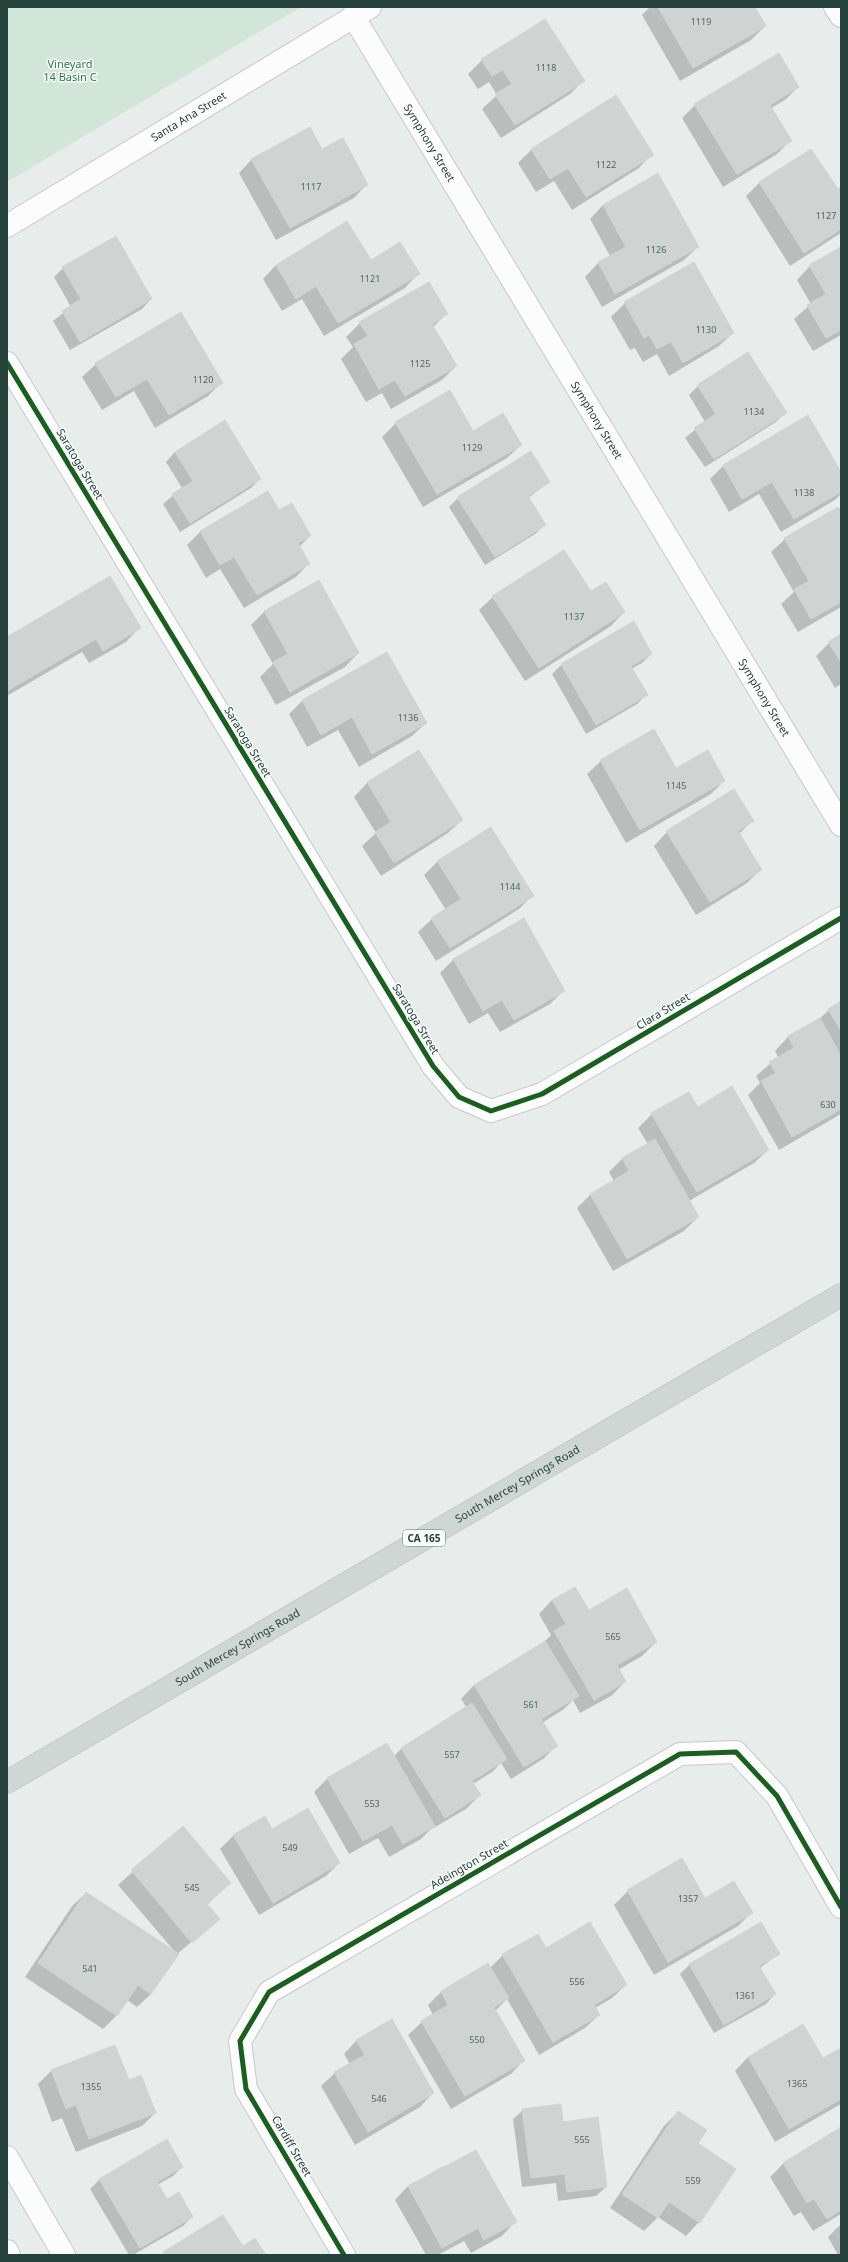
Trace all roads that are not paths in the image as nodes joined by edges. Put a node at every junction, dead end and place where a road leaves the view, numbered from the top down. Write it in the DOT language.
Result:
graph roads {
  1 [pos="835,7"];
  2 [pos="362,11"];
  3 [pos="841,16"];
  4 [pos="7,226"];
  5 [pos="7,363"];
  6 [pos="841,825"];
  7 [pos="841,918"];
  8 [pos="491,1111"];
  9 [pos="841,1295"];
  10 [pos="7,1782"];
  11 [pos="841,1907"];
  12 [pos="240,2041"];
  13 [pos="7,2157"];
  14 [pos="7,2251"];
  15 [pos="9,2255"];
  16 [pos="64,2255"];
  17 [pos="344,2255"];
  1 -- 3 [label="street"];
  2 -- 4 [label="street, Santa Ana Street"];
  2 -- 6 [label="street, Symphony Street"];
  5 -- 8 [label="street, Saratoga Street"];
  7 -- 8 [label="street, Clara Street"];
  9 -- 10 [label="main road, South Mercey Springs Road / CA 165"];
  11 -- 12 [label="street, Adeington Street"];
  12 -- 17 [label="street, Cardiff Street"];
  13 -- 16 [label="street"];
  14 -- 15 [label="street"];
}
